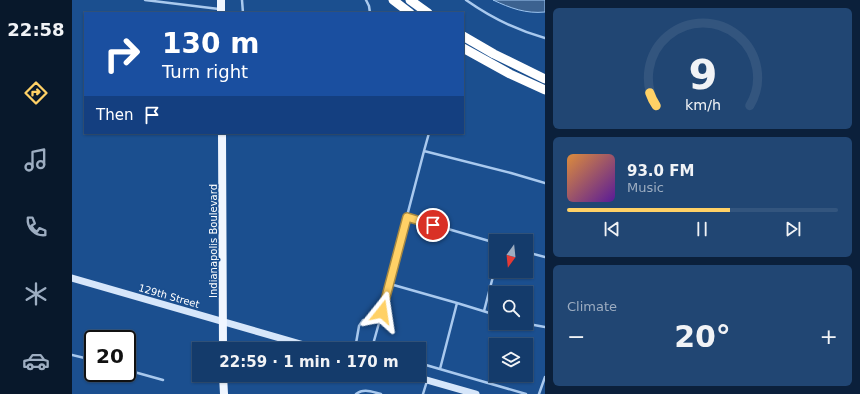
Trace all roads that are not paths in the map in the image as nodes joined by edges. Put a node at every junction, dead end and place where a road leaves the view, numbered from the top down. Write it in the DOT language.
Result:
graph roads {
  1 [pos="145,0"];
  2 [pos="221,0"];
  3 [pos="242,0"];
  4 [pos="366,0"];
  5 [pos="393,0"];
  6 [pos="410,0"];
  7 [pos="466,0"];
  8 [pos="221,11"];
  9 [pos="243,12"];
  10 [pos="370,12"];
  11 [pos="409,12"];
  12 [pos="427,12"];
  13 [pos="464,37"];
  14 [pos="545,38"];
  15 [pos="464,49"];
  16 [pos="545,79"];
  17 [pos="545,90"];
  18 [pos="222,134"];
  19 [pos="429,134"];
  20 [pos="424,151"];
  21 [pos="545,182"];
  22 [pos="407,217"];
  23 [pos="489,241"];
  24 [pos="533,254"];
  25 [pos="545,257"];
  26 [pos="72,278"];
  27 [pos="493,278"];
  28 [pos="390,284"];
  29 [pos="457,303"];
  30 [pos="484,311"];
  31 [pos="489,313"];
  32 [pos="223,322"];
  33 [pos="379,323"];
  34 [pos="533,325"];
  35 [pos="545,327"];
  36 [pos="223,342"];
  37 [pos="293,342"];
  38 [pos="356,342"];
  39 [pos="374,342"];
  40 [pos="72,355"];
  41 [pos="84,358"];
  42 [pos="426,365"];
  43 [pos="440,369"];
  44 [pos="136,372"];
  45 [pos="545,377"];
  46 [pos="163,380"];
  47 [pos="428,380"];
  48 [pos="223,382"];
  49 [pos="224,394"];
  50 [pos="356,394"];
  51 [pos="381,394"];
  52 [pos="424,394"];
  53 [pos="476,394"];
  54 [pos="526,394"];
  55 [pos="539,394"];
  1 -- 8 [label="lane"];
  2 -- 8 [label="main road"];
  3 -- 9 [label="lane"];
  4 -- 10 [label="lane"];
  5 -- 11 [label="highway"];
  6 -- 12 [label="highway"];
  7 -- 14 [label="lane"];
  13 -- 16 [label="highway"];
  15 -- 17 [label="highway"];
  18 -- 32 [label="main road, Indianapolis Boulevard"];
  19 -- 20 [label="lane"];
  20 -- 21 [label="lane"];
  20 -- 22 [label="lane"];
  22 -- 23 [label="lane"];
  22 -- 28 [label="lane"];
  24 -- 25 [label="lane"];
  26 -- 32 [label="main road, 129th Street"];
  27 -- 30 [label="lane"];
  28 -- 29 [label="lane"];
  28 -- 33 [label="lane"];
  29 -- 30 [label="lane"];
  29 -- 43 [label="lane"];
  30 -- 31 [label="lane"];
  32 -- 36 [label="main road, Indianapolis Boulevard"];
  32 -- 37 [label="main road, 129th Street"];
  33 -- 38 [label="lane"];
  33 -- 39 [label="lane"];
  34 -- 35 [label="lane"];
  40 -- 41 [label="lane"];
  42 -- 43 [label="lane"];
  43 -- 54 [label="lane"];
  44 -- 46 [label="lane"];
  45 -- 55 [label="lane"];
  47 -- 52 [label="lane"];
  47 -- 53 [label="main road"];
  48 -- 49 [label="main road"];
  50 -- 51 [label="lane"];
}
